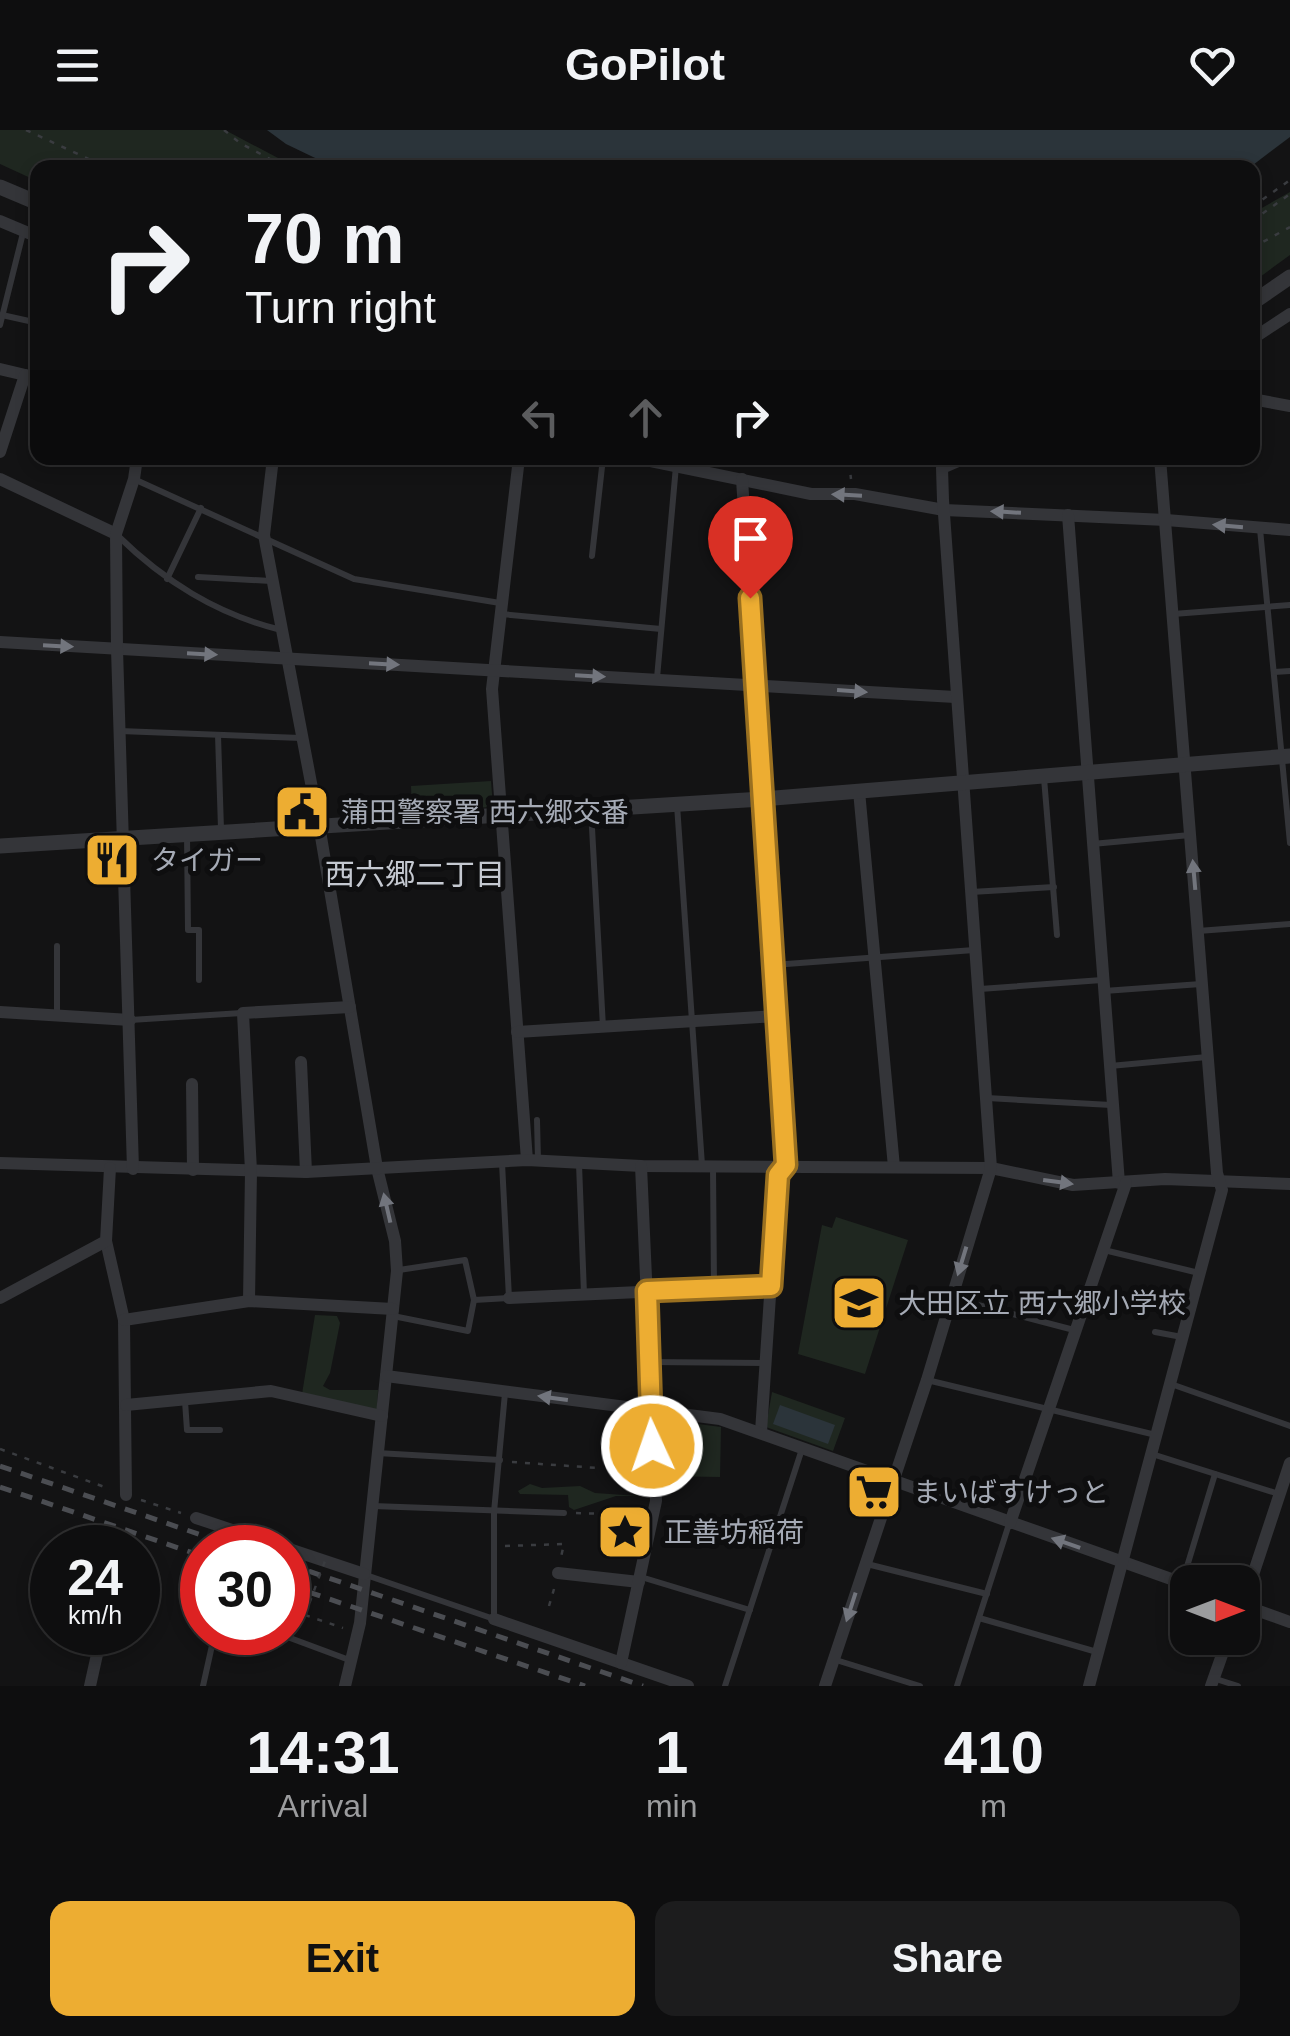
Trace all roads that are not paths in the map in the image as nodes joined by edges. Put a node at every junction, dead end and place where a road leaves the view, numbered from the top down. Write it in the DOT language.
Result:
graph roads {
  1 [pos="0,187"];
  2 [pos="30,200"];
  3 [pos="0,222"];
  4 [pos="24,231"];
  5 [pos="30,234"];
  6 [pos="1290,277"];
  7 [pos="1260,298"];
  8 [pos="1290,314"];
  9 [pos="2,315"];
  10 [pos="30,320"];
  11 [pos="0,325"];
  12 [pos="1260,334"];
  13 [pos="0,369"];
  14 [pos="30,377"];
  15 [pos="30,379"];
  16 [pos="1260,400"];
  17 [pos="1290,406"];
  18 [pos="0,452"];
  19 [pos="136,465"];
  20 [pos="271,465"];
  21 [pos="518,465"];
  22 [pos="603,465"];
  23 [pos="676,465"];
  24 [pos="949,465"];
  25 [pos="1161,465"];
  26 [pos="0,479"];
  27 [pos="134,479"];
  28 [pos="742,479"];
  29 [pos="201,508"];
  30 [pos="944,510"];
  31 [pos="1068,515"];
  32 [pos="1166,520"];
  33 [pos="1260,529"];
  34 [pos="1290,530"];
  35 [pos="116,534"];
  36 [pos="264,535"];
  37 [pos="592,556"];
  38 [pos="198,578"];
  39 [pos="166,579"];
  40 [pos="272,582"];
  41 [pos="1290,605"];
  42 [pos="1268,607"];
  43 [pos="500,608"];
  44 [pos="1174,614"];
  45 [pos="662,628"];
  46 [pos="282,630"];
  47 [pos="0,642"];
  48 [pos="117,649"];
  49 [pos="287,658"];
  50 [pos="493,670"];
  51 [pos="1290,671"];
  52 [pos="1274,672"];
  53 [pos="657,680"];
  54 [pos="755,685"];
  55 [pos="955,698"];
  56 [pos="120,731"];
  57 [pos="218,735"];
  58 [pos="301,738"];
  59 [pos="1286,756"];
  60 [pos="1186,764"];
  61 [pos="1086,773"];
  62 [pos="1044,776"];
  63 [pos="964,783"];
  64 [pos="859,791"];
  65 [pos="762,799"];
  66 [pos="676,804"];
  67 [pos="591,809"];
  68 [pos="500,815"];
  69 [pos="319,826"];
  70 [pos="221,832"];
  71 [pos="187,834"];
  72 [pos="1191,835"];
  73 [pos="124,838"];
  74 [pos="1290,843"];
  75 [pos="1091,844"];
  76 [pos="0,846"];
  77 [pos="1054,887"];
  78 [pos="971,892"];
  79 [pos="1290,924"];
  80 [pos="1198,932"];
  81 [pos="1058,934"];
  82 [pos="57,946"];
  83 [pos="976,950"];
  84 [pos="875,957"];
  85 [pos="773,965"];
  86 [pos="200,980"];
  87 [pos="1202,984"];
  88 [pos="1102,985"];
  89 [pos="978,989"];
  90 [pos="350,1007"];
  91 [pos="0,1012"];
  92 [pos="243,1013"];
  93 [pos="58,1016"];
  94 [pos="776,1016"];
  95 [pos="130,1020"];
  96 [pos="692,1021"];
  97 [pos="603,1026"];
  98 [pos="517,1032"];
  99 [pos="1208,1057"];
  100 [pos="301,1062"];
  101 [pos="1109,1066"];
  102 [pos="192,1084"];
  103 [pos="987,1098"];
  104 [pos="1112,1105"];
  105 [pos="536,1120"];
  106 [pos="532,1161"];
  107 [pos="502,1162"];
  108 [pos="0,1163"];
  109 [pos="579,1163"];
  110 [pos="786,1165"];
  111 [pos="641,1166"];
  112 [pos="707,1166"];
  113 [pos="894,1167"];
  114 [pos="110,1168"];
  115 [pos="378,1168"];
  116 [pos="992,1168"];
  117 [pos="134,1169"];
  118 [pos="192,1170"];
  119 [pos="252,1172"];
  120 [pos="306,1172"];
  121 [pos="1222,1180"];
  122 [pos="1122,1182"];
  123 [pos="1290,1184"];
  124 [pos="106,1242"];
  125 [pos="1103,1250"];
  126 [pos="398,1271"];
  127 [pos="1200,1273"];
  128 [pos="771,1286"];
  129 [pos="714,1288"];
  130 [pos="647,1291"];
  131 [pos="584,1294"];
  132 [pos="1087,1296"];
  133 [pos="0,1298"];
  134 [pos="509,1298"];
  135 [pos="951,1298"];
  136 [pos="474,1300"];
  137 [pos="249,1301"];
  138 [pos="1138,1309"];
  139 [pos="393,1312"];
  140 [pos="124,1320"];
  141 [pos="1076,1331"];
  142 [pos="1187,1331"];
  143 [pos="1155,1332"];
  144 [pos="648,1362"];
  145 [pos="766,1363"];
  146 [pos="386,1376"];
  147 [pos="927,1380"];
  148 [pos="1170,1384"];
  149 [pos="505,1392"];
  150 [pos="185,1400"];
  151 [pos="126,1406"];
  152 [pos="1049,1410"];
  153 [pos="650,1411"];
  154 [pos="382,1416"];
  155 [pos="1290,1426"];
  156 [pos="220,1430"];
  157 [pos="761,1432"];
  158 [pos="1157,1436"];
  159 [pos="803,1447"];
  160 [pos="378,1453"];
  161 [pos="1152,1454"];
  162 [pos="500,1460"];
  163 [pos="1290,1463"];
  164 [pos="1215,1474"];
  165 [pos="892,1481"];
  166 [pos="1280,1494"];
  167 [pos="126,1495"];
  168 [pos="372,1506"];
  169 [pos="494,1512"];
  170 [pos="564,1513"];
  171 [pos="196,1518"];
  172 [pos="1010,1523"];
  173 [pos="1124,1563"];
  174 [pos="865,1564"];
  175 [pos="1190,1565"];
  176 [pos="1257,1565"];
  177 [pos="558,1573"];
  178 [pos="364,1574"];
  179 [pos="639,1579"];
  180 [pos="1170,1579"];
  181 [pos="987,1594"];
  182 [pos="750,1610"];
  183 [pos="1260,1612"];
  184 [pos="979,1618"];
  185 [pos="494,1619"];
  186 [pos="1290,1622"];
  187 [pos="310,1645"];
  188 [pos="1098,1652"];
  189 [pos="97,1655"];
  190 [pos="209,1655"];
  191 [pos="1222,1655"];
  192 [pos="834,1660"];
  193 [pos="353,1661"];
  194 [pos="621,1663"];
  195 [pos="1212,1682"];
  196 [pos="90,1686"];
  197 [pos="202,1686"];
  198 [pos="346,1686"];
  199 [pos="688,1686"];
  200 [pos="725,1686"];
  201 [pos="825,1686"];
  202 [pos="920,1686"];
  203 [pos="956,1686"];
  204 [pos="1090,1686"];
  205 [pos="1238,1686"];
  1 -- 2 [label="street"];
  3 -- 4 [label="street"];
  4 -- 5 [label="street"];
  4 -- 9 [label="lane"];
  6 -- 7 [label="street"];
  8 -- 12 [label="street"];
  9 -- 10 [label="lane"];
  9 -- 11 [label="lane"];
  13 -- 14 [label="street"];
  15 -- 18 [label="street"];
  16 -- 17 [label="street"];
  19 -- 27 [label="street"];
  20 -- 36 [label="street"];
  21 -- 43 [label="street"];
  22 -- 37 [label="lane"];
  23 -- 28 [label="street"];
  23 -- 45 [label="lane"];
  24 -- 30 [label="street"];
  25 -- 32 [label="street"];
  26 -- 35 [label="street"];
  27 -- 29 [label="lane"];
  27 -- 35 [label="street"];
  30 -- 28 [label="street, one-way"];
  28 -- 54 [label="street"];
  29 -- 36 [label="lane"];
  29 -- 39 [label="lane"];
  31 -- 30 [label="street, one-way"];
  30 -- 55 [label="street"];
  31 -- 32 [label="street"];
  31 -- 61 [label="street"];
  33 -- 32 [label="street, one-way"];
  32 -- 44 [label="street"];
  33 -- 34 [label="street"];
  33 -- 42 [label="lane"];
  35 -- 39 [label="lane"];
  35 -- 48 [label="street"];
  36 -- 40 [label="street"];
  36 -- 43 [label="lane"];
  38 -- 40 [label="lane"];
  39 -- 46 [label="lane"];
  40 -- 46 [label="street"];
  41 -- 42 [label="lane"];
  42 -- 44 [label="lane"];
  42 -- 52 [label="lane"];
  43 -- 45 [label="lane"];
  43 -- 50 [label="street"];
  44 -- 60 [label="street"];
  45 -- 53 [label="lane"];
  46 -- 49 [label="street"];
  47 -- 48 [label="street, one-way"];
  48 -- 49 [label="street, one-way"];
  48 -- 56 [label="street"];
  49 -- 50 [label="street, one-way"];
  49 -- 58 [label="street"];
  50 -- 53 [label="street, one-way"];
  50 -- 68 [label="street"];
  51 -- 52 [label="lane"];
  52 -- 59 [label="lane"];
  53 -- 54 [label="street"];
  54 -- 55 [label="street, one-way"];
  54 -- 65 [label="street"];
  55 -- 63 [label="street"];
  56 -- 57 [label="lane"];
  56 -- 73 [label="street"];
  57 -- 58 [label="lane"];
  57 -- 70 [label="lane"];
  58 -- 69 [label="street"];
  59 -- 60 [label="street"];
  59 -- 74 [label="lane"];
  60 -- 61 [label="street"];
  60 -- 72 [label="street"];
  61 -- 62 [label="street"];
  61 -- 75 [label="street"];
  62 -- 63 [label="street"];
  62 -- 77 [label="lane"];
  63 -- 64 [label="street"];
  63 -- 78 [label="street"];
  64 -- 65 [label="street"];
  64 -- 84 [label="street"];
  65 -- 66 [label="street"];
  65 -- 85 [label="street"];
  66 -- 67 [label="street"];
  66 -- 96 [label="lane"];
  67 -- 68 [label="street"];
  67 -- 97 [label="lane"];
  68 -- 69 [label="street"];
  68 -- 98 [label="street"];
  69 -- 70 [label="street"];
  69 -- 90 [label="street"];
  70 -- 71 [label="street"];
  71 -- 73 [label="street"];
  71 -- 86 [label="lane"];
  72 -- 75 [label="lane"];
  80 -- 72 [label="street, one-way"];
  73 -- 76 [label="street"];
  73 -- 95 [label="street"];
  75 -- 88 [label="street"];
  77 -- 78 [label="lane"];
  77 -- 81 [label="lane"];
  78 -- 83 [label="street"];
  79 -- 80 [label="lane"];
  80 -- 87 [label="street"];
  82 -- 93 [label="lane"];
  83 -- 84 [label="lane"];
  83 -- 89 [label="street"];
  84 -- 85 [label="lane"];
  84 -- 113 [label="street"];
  85 -- 94 [label="street"];
  87 -- 88 [label="lane"];
  87 -- 99 [label="street"];
  88 -- 89 [label="lane"];
  88 -- 101 [label="street"];
  89 -- 103 [label="street"];
  90 -- 92 [label="street"];
  90 -- 115 [label="street"];
  91 -- 93 [label="street"];
  92 -- 95 [label="lane"];
  92 -- 119 [label="street"];
  93 -- 95 [label="street"];
  94 -- 96 [label="street"];
  94 -- 110 [label="street"];
  95 -- 117 [label="street"];
  96 -- 97 [label="street"];
  96 -- 112 [label="lane"];
  97 -- 98 [label="street"];
  98 -- 106 [label="street"];
  99 -- 101 [label="lane"];
  99 -- 121 [label="street"];
  100 -- 120 [label="street"];
  101 -- 104 [label="street"];
  102 -- 118 [label="street"];
  103 -- 104 [label="lane"];
  103 -- 116 [label="street"];
  104 -- 122 [label="street"];
  105 -- 106 [label="lane"];
  106 -- 107 [label="street"];
  106 -- 109 [label="street"];
  107 -- 115 [label="street"];
  107 -- 134 [label="lane"];
  108 -- 114 [label="street"];
  109 -- 111 [label="street"];
  109 -- 131 [label="lane"];
  110 -- 112 [label="street"];
  110 -- 113 [label="street"];
  110 -- 128 [label="street"];
  111 -- 112 [label="street"];
  111 -- 130 [label="street"];
  112 -- 129 [label="lane"];
  113 -- 116 [label="street"];
  114 -- 117 [label="street"];
  114 -- 124 [label="street"];
  115 -- 120 [label="street"];
  126 -- 115 [label="street, one-way"];
  116 -- 122 [label="street, one-way"];
  116 -- 135 [label="street, one-way"];
  117 -- 118 [label="street"];
  118 -- 119 [label="street"];
  119 -- 120 [label="street"];
  119 -- 137 [label="street"];
  121 -- 122 [label="street"];
  121 -- 123 [label="street"];
  121 -- 127 [label="street"];
  122 -- 125 [label="street"];
  124 -- 133 [label="street"];
  124 -- 140 [label="street"];
  125 -- 127 [label="lane"];
  125 -- 132 [label="street"];
  126 -- 136 [label="lane"];
  126 -- 139 [label="street"];
  127 -- 142 [label="street"];
  128 -- 129 [label="street"];
  128 -- 145 [label="street"];
  129 -- 130 [label="street"];
  130 -- 131 [label="street"];
  130 -- 144 [label="street"];
  131 -- 134 [label="street"];
  132 -- 138 [label="lane"];
  132 -- 141 [label="street"];
  134 -- 136 [label="lane"];
  135 -- 141 [label="lane"];
  135 -- 147 [label="street"];
  136 -- 139 [label="lane"];
  137 -- 139 [label="street"];
  137 -- 140 [label="street"];
  139 -- 146 [label="street"];
  140 -- 151 [label="street"];
  141 -- 152 [label="street"];
  142 -- 143 [label="lane"];
  142 -- 148 [label="street"];
  144 -- 145 [label="lane"];
  144 -- 153 [label="street"];
  145 -- 157 [label="street"];
  146 -- 149 [label="street"];
  146 -- 154 [label="street"];
  147 -- 152 [label="lane"];
  147 -- 165 [label="street"];
  148 -- 155 [label="lane"];
  148 -- 158 [label="street"];
  153 -- 149 [label="street, one-way"];
  149 -- 162 [label="lane"];
  150 -- 151 [label="street"];
  150 -- 154 [label="street"];
  150 -- 156 [label="lane"];
  151 -- 167 [label="street"];
  152 -- 158 [label="lane"];
  152 -- 172 [label="street"];
  153 -- 157 [label="street"];
  153 -- 179 [label="street"];
  154 -- 160 [label="street"];
  157 -- 159 [label="street"];
  158 -- 161 [label="street"];
  159 -- 165 [label="street"];
  159 -- 182 [label="lane"];
  160 -- 162 [label="lane"];
  160 -- 168 [label="street"];
  161 -- 164 [label="lane"];
  161 -- 173 [label="street"];
  162 -- 169 [label="lane"];
  163 -- 166 [label="street"];
  164 -- 166 [label="lane"];
  164 -- 175 [label="lane"];
  165 -- 172 [label="street"];
  165 -- 174 [label="street"];
  166 -- 176 [label="street"];
  168 -- 169 [label="lane"];
  168 -- 178 [label="street"];
  169 -- 170 [label="lane"];
  169 -- 185 [label="lane"];
  171 -- 178 [label="street"];
  173 -- 172 [label="street, one-way"];
  172 -- 181 [label="lane"];
  173 -- 180 [label="street"];
  173 -- 188 [label="street"];
  174 -- 181 [label="lane"];
  174 -- 192 [label="street, one-way"];
  177 -- 179 [label="street"];
  178 -- 185 [label="lane"];
  178 -- 193 [label="street"];
  179 -- 182 [label="lane"];
  179 -- 194 [label="street"];
  181 -- 184 [label="lane"];
  182 -- 200 [label="lane"];
  183 -- 186 [label="street"];
  184 -- 188 [label="lane"];
  184 -- 203 [label="lane"];
  185 -- 194 [label="street"];
  187 -- 193 [label="lane"];
  188 -- 204 [label="street"];
  189 -- 196 [label="street"];
  190 -- 197 [label="lane"];
  191 -- 195 [label="street"];
  192 -- 201 [label="street"];
  192 -- 202 [label="lane"];
  193 -- 198 [label="street"];
  194 -- 199 [label="street"];
  195 -- 205 [label="lane"];
}
